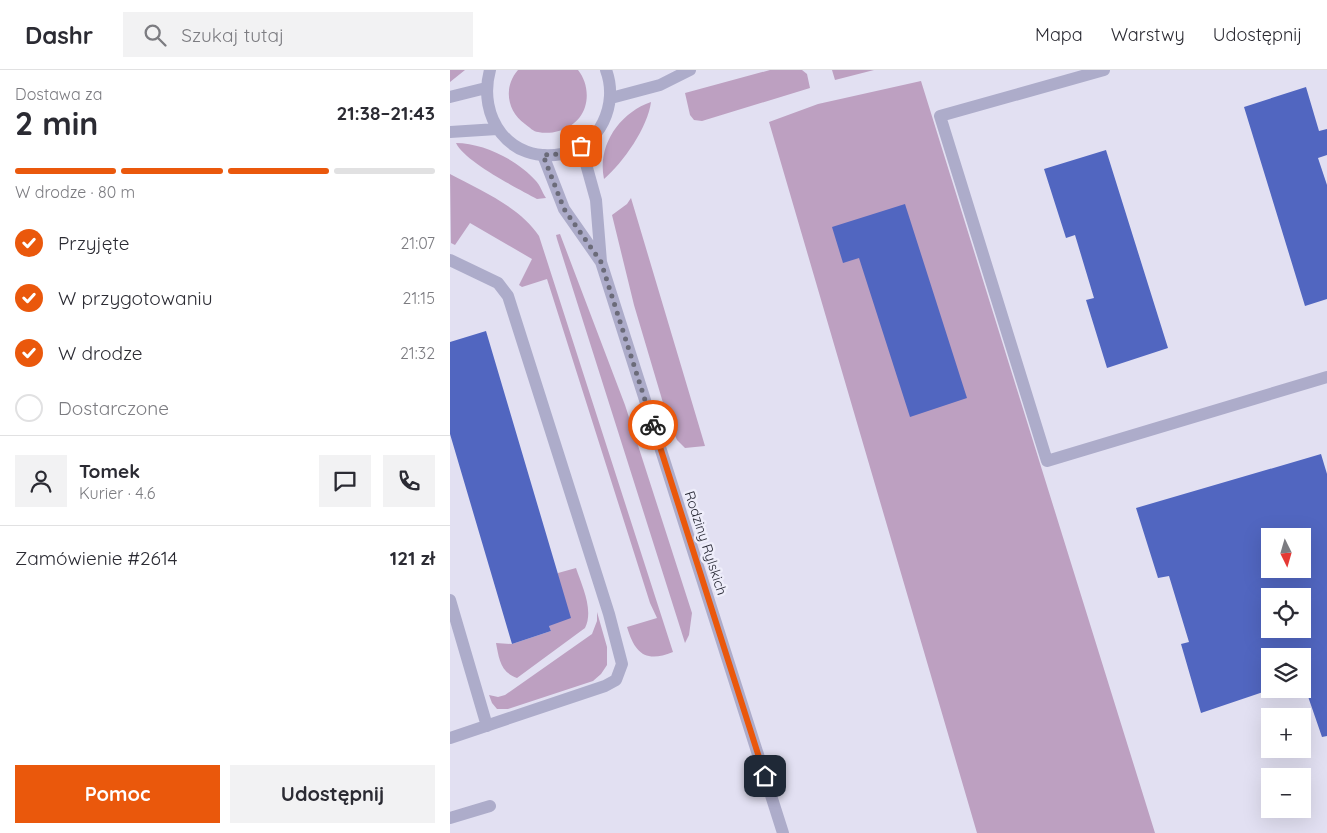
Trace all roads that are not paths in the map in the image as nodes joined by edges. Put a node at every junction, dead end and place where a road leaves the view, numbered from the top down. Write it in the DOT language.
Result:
graph roads {
  1 [pos="490,70"];
  2 [pos="606,70"];
  3 [pos="690,70"];
  4 [pos="1104,70"];
  5 [pos="486,88"];
  6 [pos="450,97"];
  7 [pos="611,98"];
  8 [pos="497,128"];
  9 [pos="450,132"];
  10 [pos="581,146"];
  11 [pos="543,155"];
  12 [pos="450,260"];
  13 [pos="601,262"];
  14 [pos="1327,377"];
  15 [pos="450,600"];
  16 [pos="487,726"];
  17 [pos="450,738"];
  18 [pos="490,806"];
  19 [pos="450,818"];
  20 [pos="783,833"];
  1 -- 5 [label="street"];
  2 -- 7 [label="street"];
  3 -- 7 [label="street"];
  4 -- 14 [label="street"];
  5 -- 6 [label="street"];
  5 -- 8 [label="street"];
  7 -- 10 [label="street"];
  8 -- 9 [label="street"];
  8 -- 11 [label="street"];
  10 -- 11 [label="street"];
  10 -- 13 [label="street, Rodziny Rylskich"];
  11 -- 13 [label="street, Rodziny Rylskich"];
  12 -- 16 [label="street"];
  13 -- 20 [label="street, Rodziny Rylskich"];
  15 -- 16 [label="street"];
  16 -- 17 [label="street"];
  18 -- 19 [label="street"];
}
